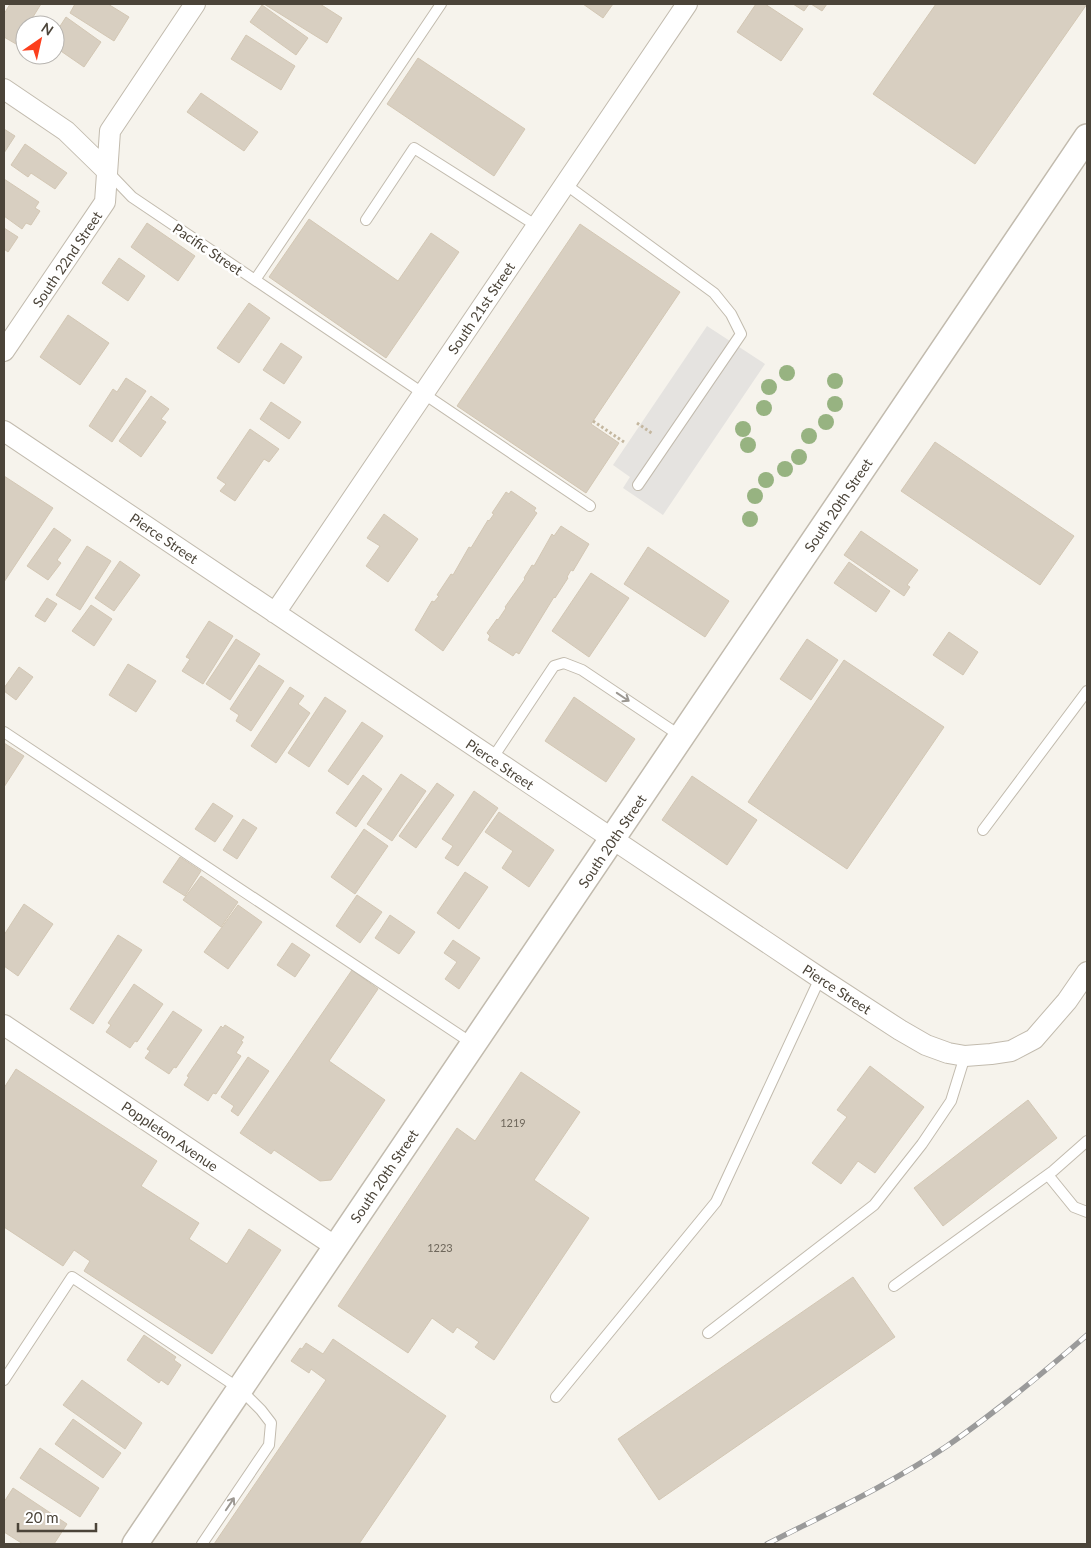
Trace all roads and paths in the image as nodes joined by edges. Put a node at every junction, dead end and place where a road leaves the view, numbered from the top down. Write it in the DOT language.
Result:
graph roads {
  1 [pos="195,4"];
  2 [pos="441,4"];
  3 [pos="687,4"];
  4 [pos="4,90"];
  5 [pos="1087,137"];
  6 [pos="107,171"];
  7 [pos="565,184"];
  8 [pos="366,220"];
  9 [pos="537,226"];
  10 [pos="255,280"];
  11 [pos="4,351"];
  12 [pos="423,395"];
  13 [pos="593,421"];
  14 [pos="4,431"];
  15 [pos="624,442"];
  16 [pos="638,485"];
  17 [pos="590,506"];
  18 [pos="275,613"];
  19 [pos="1087,691"];
  20 [pos="4,732"];
  21 [pos="682,737"];
  22 [pos="492,759"];
  23 [pos="983,830"];
  24 [pos="613,840"];
  25 [pos="1087,972"];
  26 [pos="820,978"];
  27 [pos="6,1032"];
  28 [pos="474,1045"];
  29 [pos="965,1056"];
  30 [pos="1087,1141"];
  31 [pos="1048,1175"];
  32 [pos="1087,1212"];
  33 [pos="336,1247"];
  34 [pos="894,1286"];
  35 [pos="708,1333"];
  36 [pos="4,1380"];
  37 [pos="240,1389"];
  38 [pos="556,1397"];
  39 [pos="135,1544"];
  40 [pos="202,1544"];
  1 -- 6 [label="street, South 22nd Street"];
  2 -- 10 [label="lane"];
  3 -- 7 [label="street, South 21st Street"];
  4 -- 6 [label="street, Pacific Street"];
  5 -- 21 [label="street, South 20th Street"];
  6 -- 10 [label="lane, Pacific Street"];
  6 -- 11 [label="street, South 22nd Street"];
  7 -- 9 [label="street, South 21st Street"];
  7 -- 16 [label="lane"];
  8 -- 9 [label="lane"];
  9 -- 12 [label="street, South 21st Street"];
  10 -- 12 [label="lane, Pacific Street"];
  12 -- 17 [label="lane, Pacific Street"];
  12 -- 18 [label="street, South 21st Street"];
  13 -- 15 [label="path"];
  14 -- 18 [label="street, Pierce Street"];
  18 -- 22 [label="street, Pierce Street"];
  19 -- 23 [label="lane"];
  20 -- 28 [label="lane"];
  22 -- 21 [label="lane, one-way"];
  21 -- 24 [label="street, South 20th Street"];
  22 -- 24 [label="street, Pierce Street"];
  24 -- 26 [label="street, Pierce Street"];
  24 -- 28 [label="street, South 20th Street"];
  25 -- 29 [label="street, Pierce Street"];
  26 -- 29 [label="street, Pierce Street"];
  26 -- 38 [label="lane"];
  27 -- 33 [label="street, Poppleton Avenue"];
  28 -- 33 [label="street, South 20th Street"];
  29 -- 35 [label="lane"];
  30 -- 31 [label="lane"];
  31 -- 32 [label="lane"];
  31 -- 34 [label="lane"];
  33 -- 37 [label="street, South 20th Street"];
  36 -- 37 [label="lane"];
  37 -- 39 [label="street, South 20th Street"];
  40 -- 37 [label="lane, one-way"];
}
